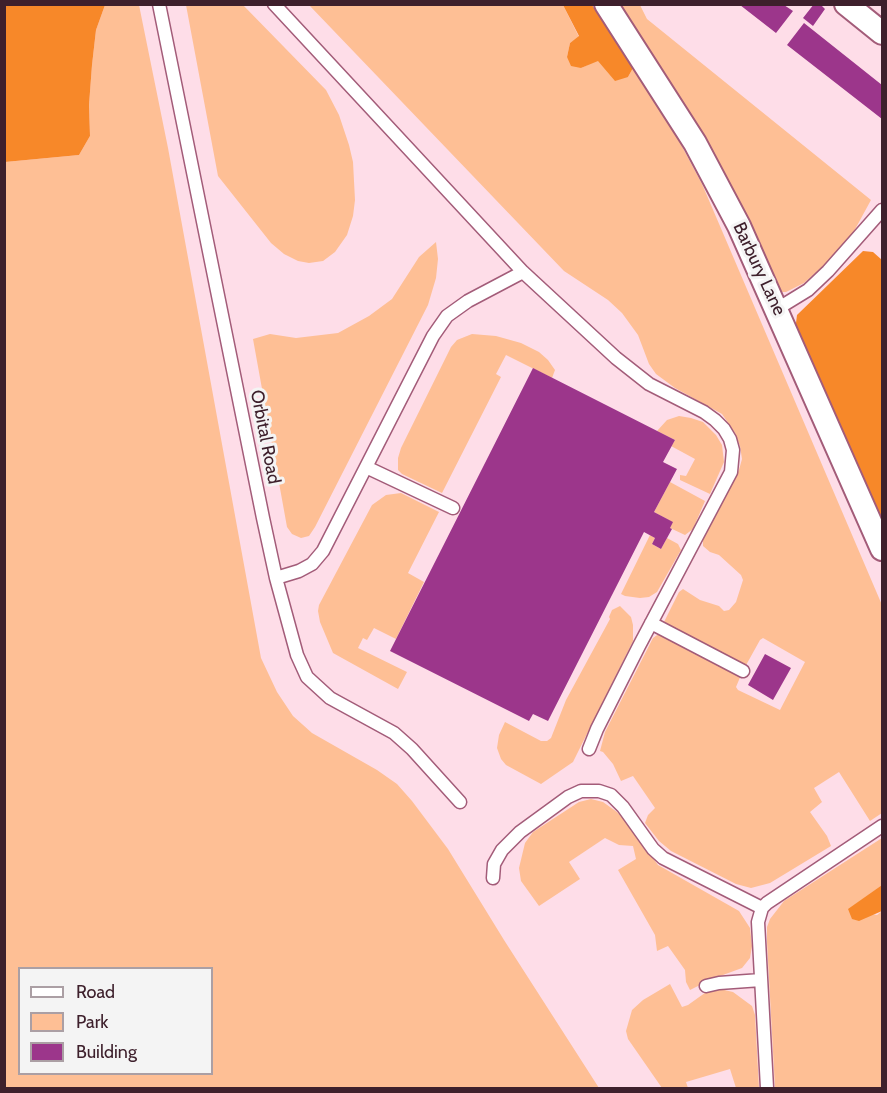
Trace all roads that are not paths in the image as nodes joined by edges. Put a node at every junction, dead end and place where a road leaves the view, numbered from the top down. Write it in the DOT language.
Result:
graph roads {
  1 [pos="159,4"];
  2 [pos="274,4"];
  3 [pos="606,4"];
  4 [pos="846,4"];
  5 [pos="882,33"];
  6 [pos="882,210"];
  7 [pos="523,272"];
  8 [pos="777,309"];
  9 [pos="366,467"];
  10 [pos="453,508"];
  11 [pos="882,549"];
  12 [pos="276,578"];
  13 [pos="651,623"];
  14 [pos="743,671"];
  15 [pos="589,749"];
  16 [pos="460,802"];
  17 [pos="882,826"];
  18 [pos="493,878"];
  19 [pos="762,909"];
  20 [pos="761,980"];
  21 [pos="706,986"];
  22 [pos="767,1089"];
  1 -- 12 [label="lane, Orbital Road"];
  2 -- 7 [label="lane"];
  3 -- 8 [label="street, Barbury Lane"];
  4 -- 5 [label="street"];
  6 -- 8 [label="lane"];
  7 -- 9 [label="lane"];
  7 -- 13 [label="lane"];
  8 -- 11 [label="street, Barbury Lane"];
  9 -- 10 [label="lane"];
  9 -- 12 [label="lane"];
  12 -- 16 [label="lane, Orbital Road"];
  13 -- 14 [label="lane"];
  13 -- 15 [label="lane"];
  17 -- 19 [label="lane"];
  18 -- 19 [label="lane"];
  19 -- 20 [label="lane"];
  20 -- 21 [label="lane"];
  20 -- 22 [label="lane"];
}
